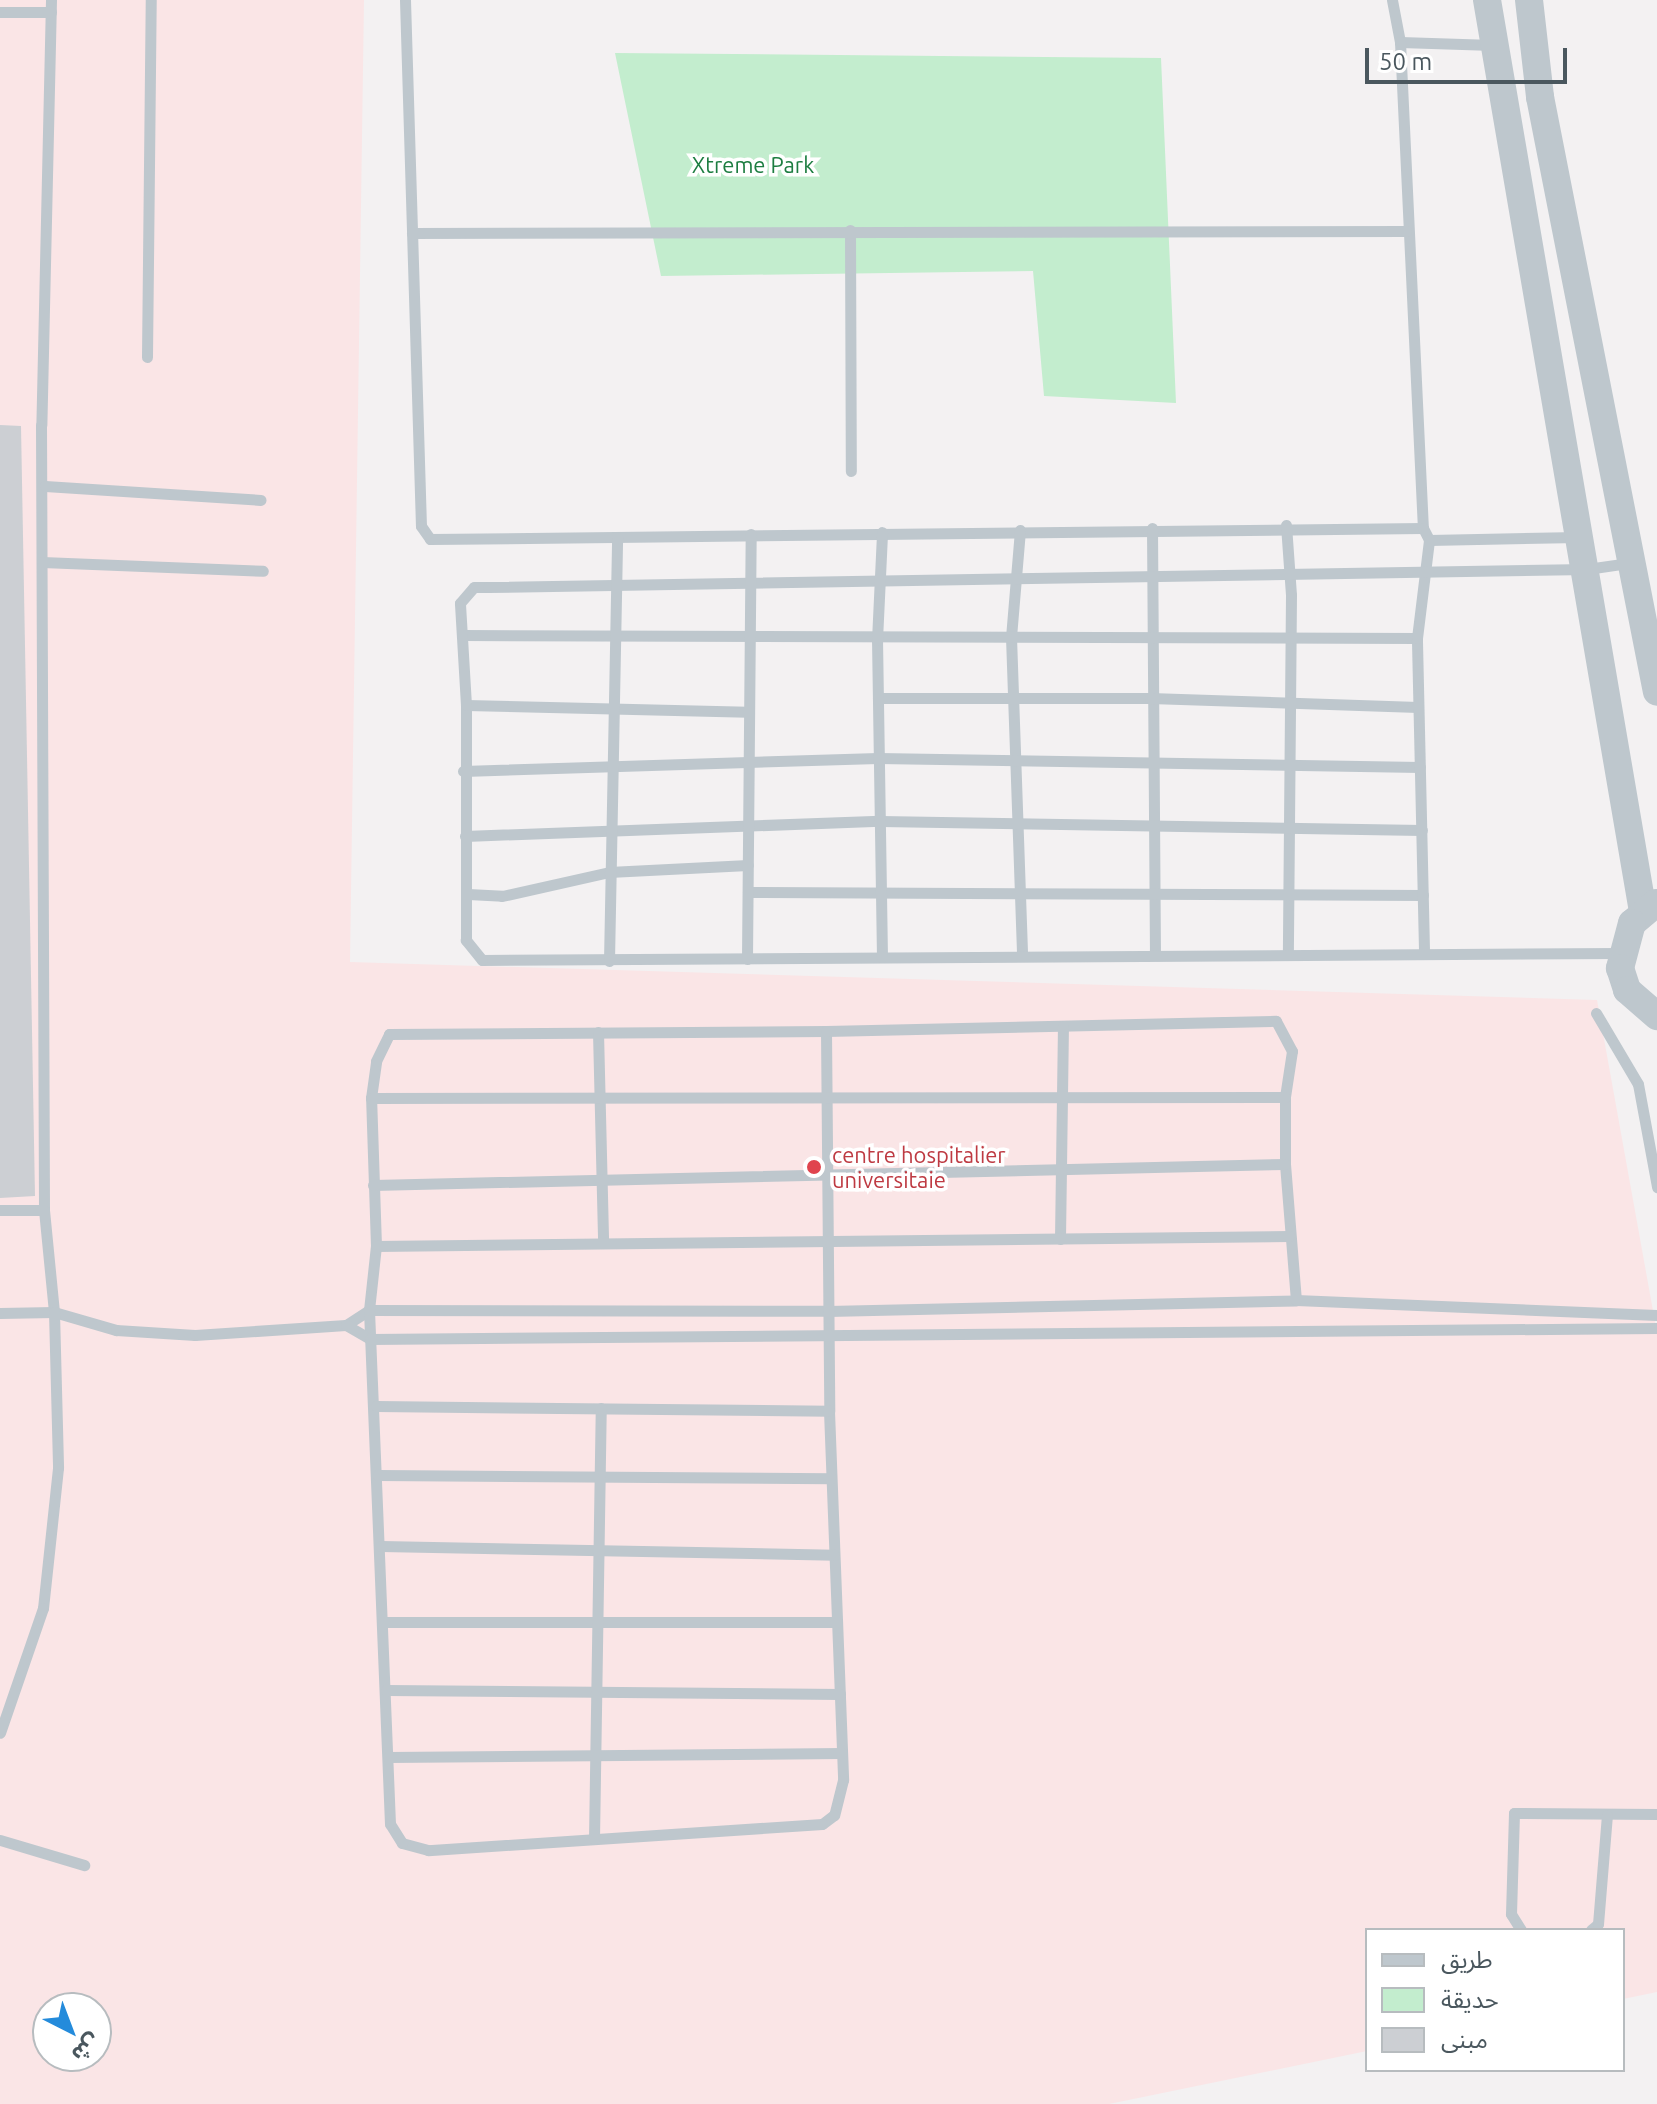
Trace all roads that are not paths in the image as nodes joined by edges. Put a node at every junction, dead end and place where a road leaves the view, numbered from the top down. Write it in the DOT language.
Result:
graph roads {
  1 [pos="151,0"];
  2 [pos="405,0"];
  3 [pos="1392,0"];
  4 [pos="1487,0"];
  5 [pos="1529,0"];
  6 [pos="51,6"];
  7 [pos="0,12"];
  8 [pos="1400,42"];
  9 [pos="1494,45"];
  10 [pos="850,230"];
  11 [pos="1406,231"];
  12 [pos="412,233"];
  13 [pos="147,357"];
  14 [pos="851,471"];
  15 [pos="45,486"];
  16 [pos="261,500"];
  17 [pos="1286,525"];
  18 [pos="1152,528"];
  19 [pos="1423,528"];
  20 [pos="1020,530"];
  21 [pos="882,532"];
  22 [pos="751,534"];
  23 [pos="617,537"];
  24 [pos="1582,537"];
  25 [pos="1429,540"];
  26 [pos="42,562"];
  27 [pos="1628,563"];
  28 [pos="1429,568"];
  29 [pos="1587,569"];
  30 [pos="263,571"];
  31 [pos="1290,571"];
  32 [pos="1151,573"];
  33 [pos="1015,575"];
  34 [pos="881,578"];
  35 [pos="750,581"];
  36 [pos="617,584"];
  37 [pos="1149,634"];
  38 [pos="463,635"];
  39 [pos="748,636"];
  40 [pos="1011,637"];
  41 [pos="1417,638"];
  42 [pos="617,639"];
  43 [pos="877,640"];
  44 [pos="1287,641"];
  45 [pos="1657,692"];
  46 [pos="878,698"];
  47 [pos="1150,698"];
  48 [pos="1014,700"];
  49 [pos="1287,700"];
  50 [pos="466,705"];
  51 [pos="1418,707"];
  52 [pos="614,708"];
  53 [pos="747,712"];
  54 [pos="878,758"];
  55 [pos="1152,759"];
  56 [pos="1016,761"];
  57 [pos="746,762"];
  58 [pos="1288,763"];
  59 [pos="609,764"];
  60 [pos="1420,767"];
  61 [pos="463,771"];
  62 [pos="1018,820"];
  63 [pos="880,821"];
  64 [pos="749,826"];
  65 [pos="1153,826"];
  66 [pos="1288,829"];
  67 [pos="1422,830"];
  68 [pos="611,832"];
  69 [pos="465,836"];
  70 [pos="748,865"];
  71 [pos="609,872"];
  72 [pos="1288,891"];
  73 [pos="748,892"];
  74 [pos="1020,892"];
  75 [pos="1154,892"];
  76 [pos="468,894"];
  77 [pos="1423,895"];
  78 [pos="881,897"];
  79 [pos="1650,907"];
  80 [pos="1424,950"];
  81 [pos="1288,952"];
  82 [pos="1620,953"];
  83 [pos="1155,954"];
  84 [pos="1022,956"];
  85 [pos="882,957"];
  86 [pos="747,959"];
  87 [pos="609,961"];
  88 [pos="1596,1013"];
  89 [pos="1657,1016"];
  90 [pos="1063,1026"];
  91 [pos="826,1031"];
  92 [pos="598,1032"];
  93 [pos="597,1097"];
  94 [pos="830,1097"];
  95 [pos="1061,1097"];
  96 [pos="1285,1097"];
  97 [pos="371,1098"];
  98 [pos="1285,1164"];
  99 [pos="1061,1167"];
  100 [pos="830,1171"];
  101 [pos="601,1178"];
  102 [pos="373,1185"];
  103 [pos="1657,1187"];
  104 [pos="0,1210"];
  105 [pos="44,1210"];
  106 [pos="1289,1236"];
  107 [pos="1060,1239"];
  108 [pos="831,1241"];
  109 [pos="603,1243"];
  110 [pos="376,1246"];
  111 [pos="1296,1300"];
  112 [pos="369,1310"];
  113 [pos="828,1311"];
  114 [pos="54,1312"];
  115 [pos="1573,1312"];
  116 [pos="0,1313"];
  117 [pos="1657,1315"];
  118 [pos="346,1325"];
  119 [pos="1657,1328"];
  120 [pos="1573,1329"];
  121 [pos="828,1334"];
  122 [pos="370,1339"];
  123 [pos="376,1406"];
  124 [pos="601,1408"];
  125 [pos="829,1411"];
  126 [pos="378,1475"];
  127 [pos="598,1477"];
  128 [pos="831,1478"];
  129 [pos="381,1546"];
  130 [pos="598,1551"];
  131 [pos="834,1555"];
  132 [pos="594,1621"];
  133 [pos="383,1622"];
  134 [pos="837,1622"];
  135 [pos="386,1690"];
  136 [pos="594,1692"];
  137 [pos="840,1694"];
  138 [pos="0,1733"];
  139 [pos="842,1753"];
  140 [pos="596,1755"];
  141 [pos="388,1757"];
  142 [pos="1657,1814"];
  143 [pos="1607,1815"];
  144 [pos="594,1839"];
  145 [pos="0,1840"];
  146 [pos="84,1865"];
  147 [pos="1520,1928"];
  148 [pos="1593,1928"];
  1 -- 13 [label="lane"];
  2 -- 12 [label="lane"];
  3 -- 8 [label="lane"];
  4 -- 9 [label="street"];
  5 -- 27 [label="street"];
  6 -- 7 [label="lane"];
  6 -- 15 [label="lane"];
  8 -- 9 [label="lane"];
  8 -- 11 [label="lane"];
  9 -- 24 [label="street"];
  10 -- 11 [label="lane"];
  10 -- 12 [label="lane"];
  10 -- 14 [label="lane"];
  11 -- 19 [label="lane"];
  12 -- 23 [label="lane"];
  15 -- 16 [label="lane"];
  15 -- 26 [label="lane"];
  17 -- 18 [label="lane"];
  17 -- 19 [label="lane"];
  17 -- 31 [label="lane"];
  18 -- 20 [label="lane"];
  18 -- 32 [label="lane"];
  19 -- 25 [label="lane"];
  20 -- 21 [label="lane"];
  20 -- 33 [label="lane"];
  21 -- 22 [label="lane"];
  21 -- 34 [label="lane"];
  22 -- 23 [label="lane"];
  22 -- 35 [label="lane"];
  23 -- 36 [label="lane"];
  24 -- 25 [label="lane"];
  24 -- 29 [label="street"];
  25 -- 28 [label="lane"];
  26 -- 30 [label="lane"];
  26 -- 105 [label="lane"];
  27 -- 29 [label="lane"];
  27 -- 45 [label="street"];
  28 -- 29 [label="lane"];
  28 -- 31 [label="lane"];
  28 -- 41 [label="lane"];
  29 -- 79 [label="street"];
  31 -- 32 [label="lane"];
  31 -- 44 [label="lane"];
  32 -- 33 [label="lane"];
  32 -- 37 [label="lane"];
  33 -- 34 [label="lane"];
  33 -- 40 [label="lane"];
  34 -- 35 [label="lane"];
  34 -- 43 [label="lane"];
  35 -- 36 [label="lane"];
  35 -- 39 [label="lane"];
  36 -- 38 [label="lane"];
  36 -- 42 [label="lane"];
  37 -- 40 [label="lane"];
  37 -- 44 [label="lane"];
  37 -- 47 [label="lane"];
  38 -- 42 [label="lane"];
  38 -- 50 [label="lane"];
  39 -- 42 [label="lane"];
  39 -- 43 [label="lane"];
  39 -- 53 [label="lane"];
  40 -- 43 [label="lane"];
  40 -- 48 [label="lane"];
  41 -- 44 [label="lane"];
  41 -- 51 [label="lane"];
  42 -- 52 [label="lane"];
  43 -- 46 [label="lane"];
  44 -- 49 [label="lane"];
  46 -- 48 [label="lane"];
  46 -- 54 [label="lane"];
  47 -- 48 [label="lane"];
  47 -- 49 [label="lane"];
  47 -- 55 [label="lane"];
  48 -- 56 [label="lane"];
  49 -- 51 [label="lane"];
  49 -- 58 [label="lane"];
  50 -- 52 [label="lane"];
  50 -- 61 [label="lane"];
  51 -- 60 [label="lane"];
  52 -- 53 [label="lane"];
  52 -- 59 [label="lane"];
  53 -- 57 [label="lane"];
  54 -- 56 [label="lane"];
  54 -- 57 [label="lane"];
  54 -- 63 [label="lane"];
  55 -- 56 [label="lane"];
  55 -- 58 [label="lane"];
  55 -- 65 [label="lane"];
  56 -- 62 [label="lane"];
  57 -- 59 [label="lane"];
  57 -- 64 [label="lane"];
  58 -- 60 [label="lane"];
  58 -- 66 [label="lane"];
  59 -- 61 [label="lane"];
  59 -- 68 [label="lane"];
  60 -- 67 [label="lane"];
  61 -- 69 [label="lane"];
  62 -- 63 [label="lane"];
  62 -- 65 [label="lane"];
  62 -- 74 [label="lane"];
  63 -- 64 [label="lane"];
  63 -- 78 [label="lane"];
  64 -- 68 [label="lane"];
  64 -- 70 [label="lane"];
  65 -- 66 [label="lane"];
  65 -- 75 [label="lane"];
  66 -- 67 [label="lane"];
  66 -- 72 [label="lane"];
  67 -- 77 [label="lane"];
  68 -- 69 [label="lane"];
  68 -- 71 [label="lane"];
  69 -- 76 [label="lane"];
  70 -- 71 [label="lane"];
  70 -- 73 [label="lane"];
  71 -- 76 [label="lane"];
  71 -- 87 [label="lane"];
  72 -- 75 [label="lane"];
  72 -- 77 [label="lane"];
  72 -- 81 [label="lane"];
  73 -- 78 [label="lane"];
  73 -- 86 [label="lane"];
  74 -- 75 [label="lane"];
  74 -- 78 [label="lane"];
  74 -- 84 [label="lane"];
  75 -- 83 [label="lane"];
  76 -- 87 [label="lane"];
  77 -- 80 [label="lane"];
  78 -- 85 [label="lane"];
  79 -- 82 [label="street"];
  80 -- 81 [label="lane"];
  80 -- 82 [label="lane"];
  81 -- 83 [label="lane"];
  82 -- 89 [label="street"];
  83 -- 84 [label="lane"];
  84 -- 85 [label="lane"];
  85 -- 86 [label="lane"];
  86 -- 87 [label="lane"];
  88 -- 103 [label="lane"];
  90 -- 91 [label="lane"];
  90 -- 95 [label="lane"];
  90 -- 96 [label="lane"];
  91 -- 92 [label="lane"];
  91 -- 94 [label="lane"];
  92 -- 93 [label="lane"];
  92 -- 97 [label="lane"];
  93 -- 94 [label="lane"];
  93 -- 97 [label="lane"];
  93 -- 101 [label="lane"];
  94 -- 95 [label="lane"];
  94 -- 100 [label="lane"];
  95 -- 96 [label="lane"];
  95 -- 99 [label="lane"];
  96 -- 98 [label="lane"];
  97 -- 102 [label="lane"];
  98 -- 99 [label="lane"];
  98 -- 106 [label="lane"];
  99 -- 100 [label="lane"];
  99 -- 107 [label="lane"];
  100 -- 101 [label="lane"];
  100 -- 108 [label="lane"];
  101 -- 102 [label="lane"];
  101 -- 109 [label="lane"];
  102 -- 110 [label="lane"];
  104 -- 105 [label="lane"];
  105 -- 114 [label="lane"];
  106 -- 107 [label="lane"];
  106 -- 111 [label="lane"];
  107 -- 108 [label="lane"];
  108 -- 109 [label="lane"];
  108 -- 113 [label="lane"];
  109 -- 110 [label="lane"];
  110 -- 112 [label="lane"];
  111 -- 113 [label="lane"];
  111 -- 115 [label="lane"];
  112 -- 113 [label="lane"];
  112 -- 118 [label="lane"];
  112 -- 122 [label="lane"];
  113 -- 121 [label="lane"];
  114 -- 116 [label="lane"];
  114 -- 118 [label="lane"];
  114 -- 138 [label="lane"];
  115 -- 117 [label="lane"];
  115 -- 120 [label="lane"];
  118 -- 122 [label="lane"];
  119 -- 120 [label="lane"];
  120 -- 121 [label="lane"];
  121 -- 122 [label="lane"];
  121 -- 125 [label="lane"];
  122 -- 123 [label="lane"];
  123 -- 124 [label="lane"];
  123 -- 126 [label="lane"];
  124 -- 125 [label="lane"];
  124 -- 127 [label="lane"];
  125 -- 128 [label="lane"];
  126 -- 127 [label="lane"];
  126 -- 129 [label="lane"];
  127 -- 128 [label="lane"];
  127 -- 130 [label="lane"];
  128 -- 131 [label="lane"];
  129 -- 130 [label="lane"];
  129 -- 133 [label="lane"];
  130 -- 131 [label="lane"];
  130 -- 132 [label="lane"];
  131 -- 134 [label="lane"];
  132 -- 133 [label="lane"];
  132 -- 134 [label="lane"];
  132 -- 136 [label="lane"];
  133 -- 135 [label="lane"];
  134 -- 137 [label="lane"];
  135 -- 136 [label="lane"];
  135 -- 141 [label="lane"];
  136 -- 137 [label="lane"];
  136 -- 140 [label="lane"];
  137 -- 139 [label="lane"];
  139 -- 140 [label="lane"];
  139 -- 144 [label="lane"];
  140 -- 141 [label="lane"];
  140 -- 144 [label="lane"];
  141 -- 144 [label="lane"];
  142 -- 143 [label="lane"];
  143 -- 147 [label="lane"];
  143 -- 148 [label="lane"];
  145 -- 146 [label="lane"];
}
